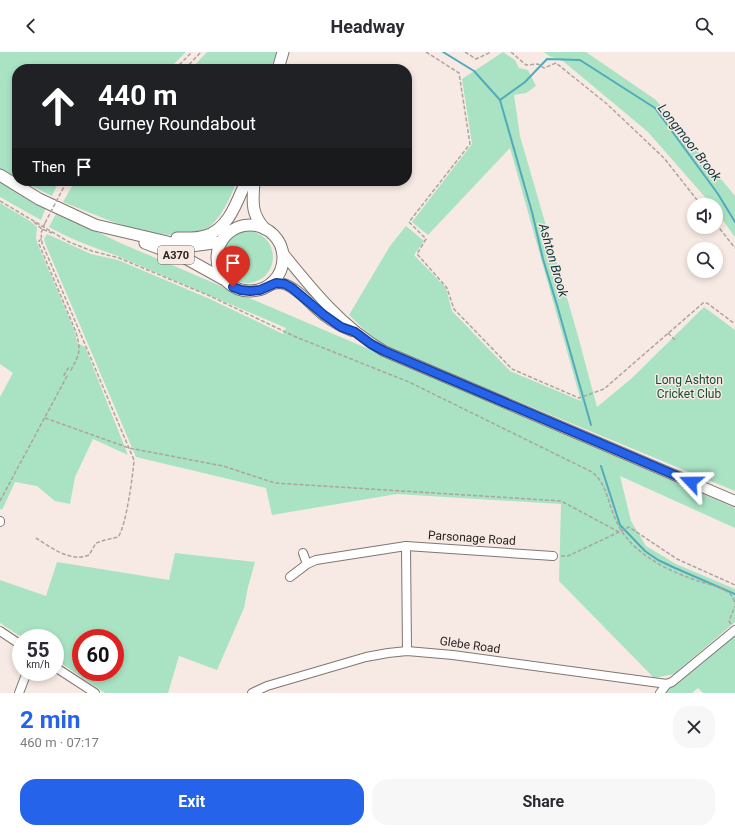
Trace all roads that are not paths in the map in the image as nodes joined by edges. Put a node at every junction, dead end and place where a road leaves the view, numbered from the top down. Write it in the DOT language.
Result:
graph roads {
  1 [pos="283,52"];
  2 [pos="279,64"];
  3 [pos="0,175"];
  4 [pos="12,182"];
  5 [pos="19,186"];
  6 [pos="245,186"];
  7 [pos="246,186"];
  8 [pos="254,186"];
  9 [pos="264,229"];
  10 [pos="124,233"];
  11 [pos="224,238"];
  12 [pos="282,252"];
  13 [pos="226,281"];
  14 [pos="260,290"];
  15 [pos="355,332"];
  16 [pos="735,501"];
  17 [pos="536,545"];
  18 [pos="406,546"];
  19 [pos="303,553"];
  20 [pos="536,555"];
  21 [pos="553,556"];
  22 [pos="307,564"];
  23 [pos="290,577"];
  24 [pos="735,630"];
  25 [pos="0,631"];
  26 [pos="12,639"];
  27 [pos="407,651"];
  28 [pos="64,673"];
  29 [pos="23,681"];
  30 [pos="667,684"];
  31 [pos="18,693"];
  32 [pos="95,693"];
  33 [pos="252,693"];
  34 [pos="660,693"];
  1 -- 2 [label="highway"];
  3 -- 4 [label="highway, A370"];
  5 -- 10 [label="highway, A370"];
  6 -- 10 [label="highway"];
  7 -- 11 [label="highway"];
  8 -- 9 [label="highway"];
  9 -- 11 [label="highway"];
  9 -- 12 [label="highway"];
  10 -- 11 [label="highway, A370"];
  10 -- 13 [label="highway, A370"];
  11 -- 13 [label="highway"];
  12 -- 14 [label="highway"];
  12 -- 15 [label="main road"];
  13 -- 14 [label="highway"];
  14 -- 15 [label="main road"];
  15 -- 16 [label="main road"];
  17 -- 20 [label="street"];
  18 -- 20 [label="street, Parsonage Road"];
  18 -- 22 [label="street, Parsonage Road"];
  18 -- 27 [label="street"];
  19 -- 22 [label="street"];
  20 -- 21 [label="street, Parsonage Road"];
  22 -- 23 [label="street, Parsonage Road"];
  24 -- 30 [label="street"];
  25 -- 26 [label="street"];
  27 -- 30 [label="street, Glebe Road"];
  27 -- 33 [label="street, Glebe Road"];
  28 -- 32 [label="street"];
  29 -- 31 [label="street"];
  30 -- 34 [label="street"];
}
